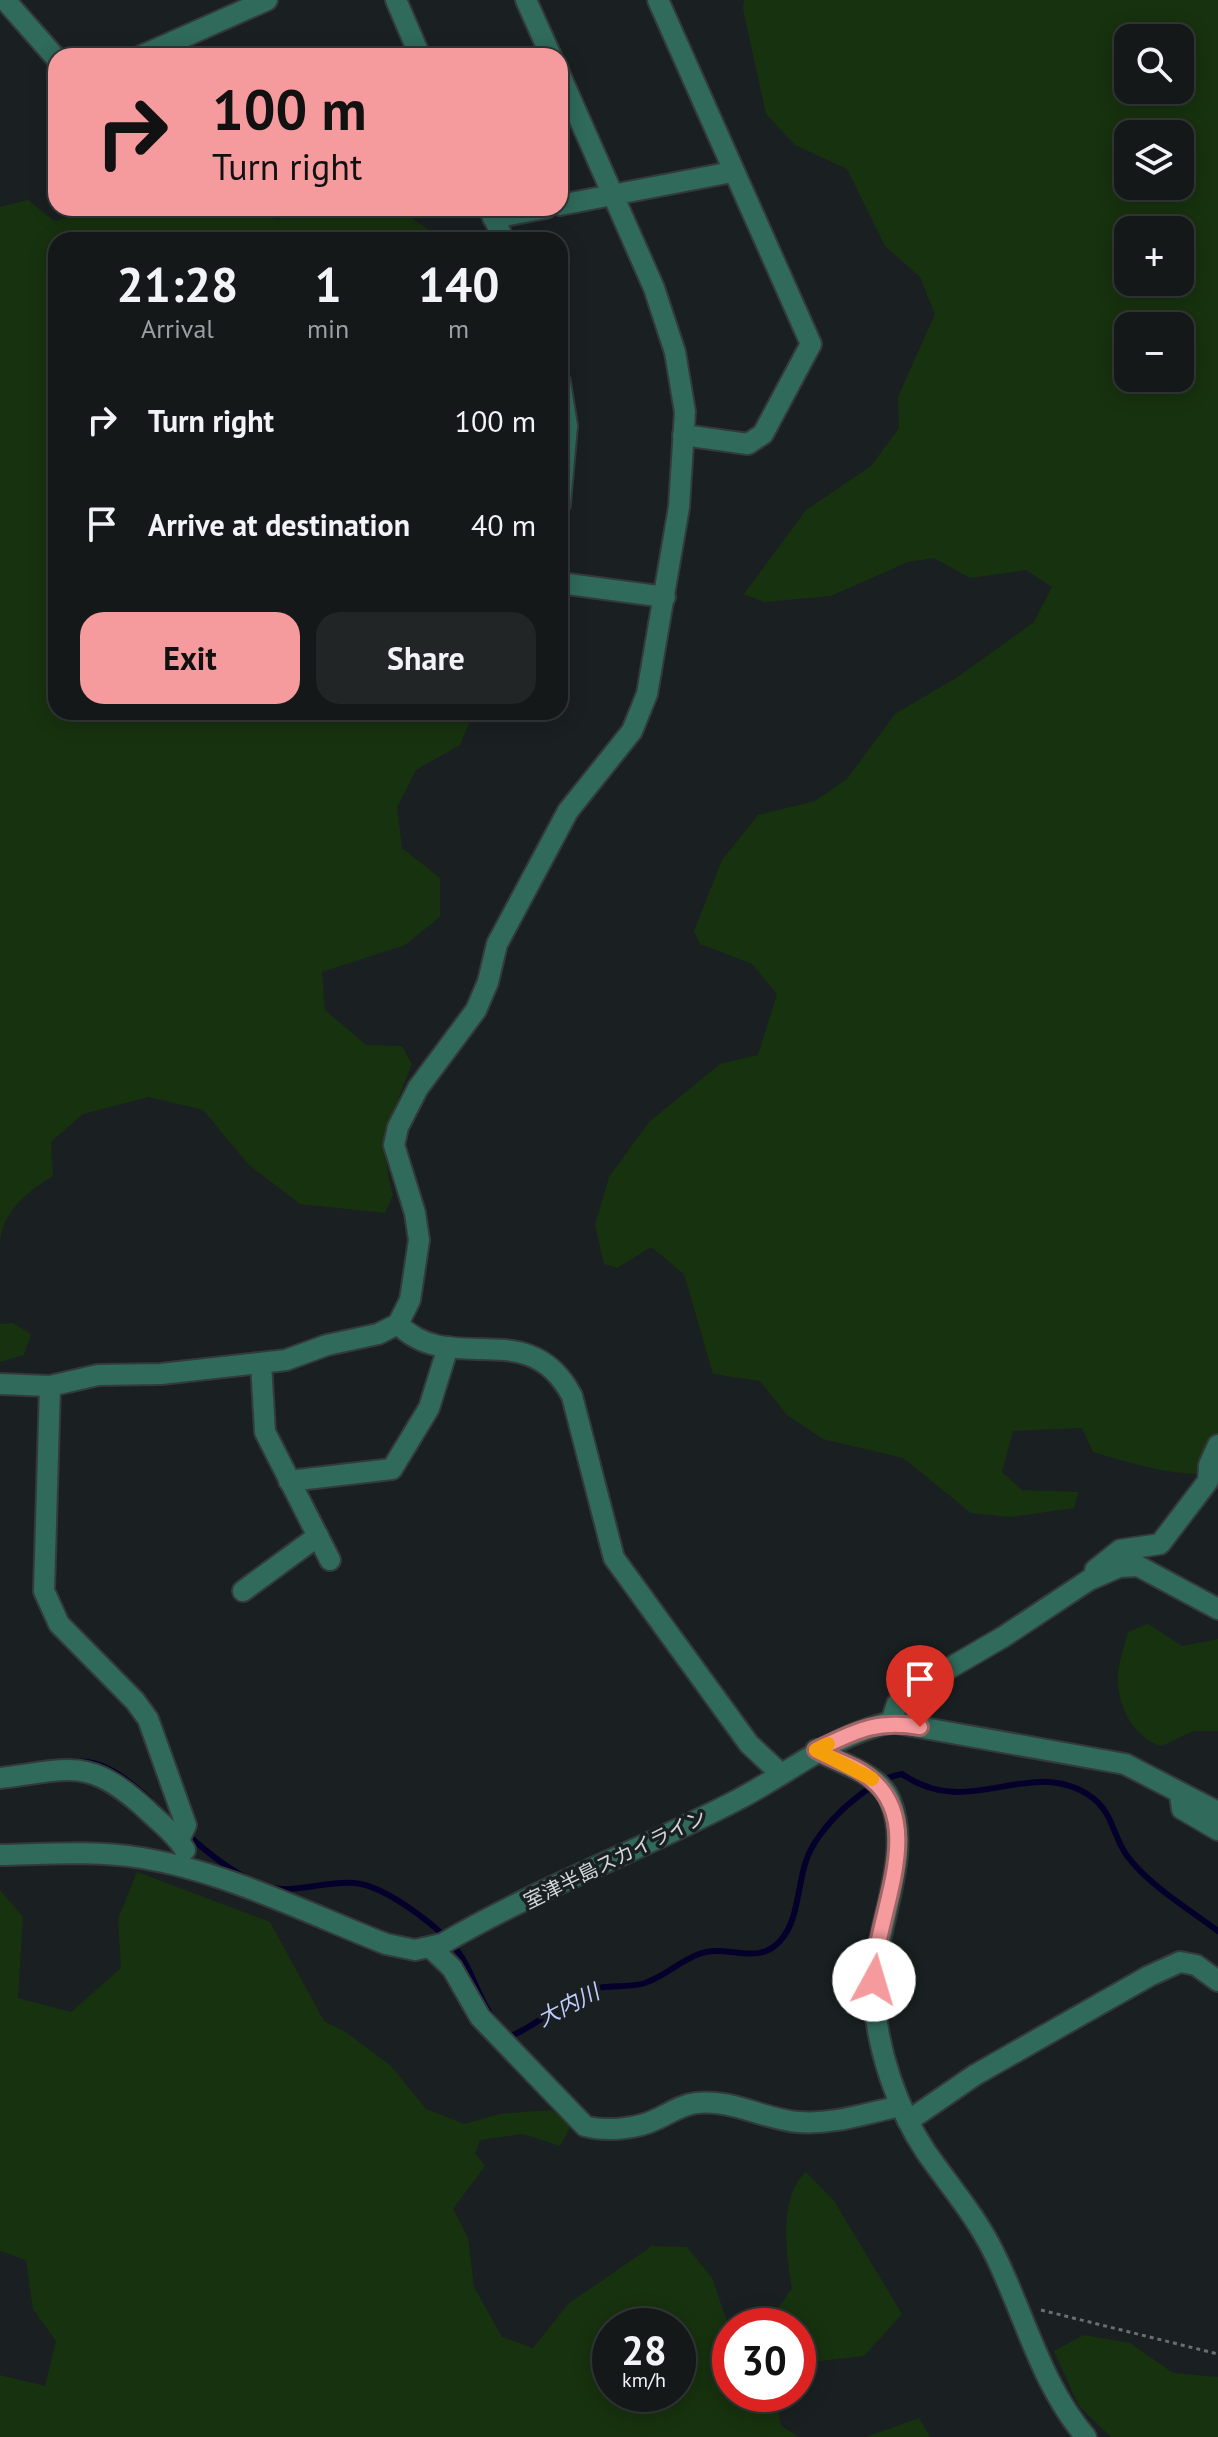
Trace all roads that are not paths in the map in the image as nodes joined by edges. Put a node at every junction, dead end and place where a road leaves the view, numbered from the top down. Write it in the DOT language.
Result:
graph roads {
  1 [pos="5,0"];
  2 [pos="267,0"];
  3 [pos="396,0"];
  4 [pos="526,0"];
  5 [pos="658,0"];
  6 [pos="159,48"];
  7 [pos="417,48"];
  8 [pos="547,48"];
  9 [pos="48,49"];
  10 [pos="568,93"];
  11 [pos="732,172"];
  12 [pos="612,195"];
  13 [pos="568,203"];
  14 [pos="683,435"];
  15 [pos="568,584"];
  16 [pos="665,597"];
  17 [pos="398,1324"];
  18 [pos="448,1347"];
  19 [pos="261,1363"];
  20 [pos="0,1384"];
  21 [pos="50,1386"];
  22 [pos="1218,1445"];
  23 [pos="289,1481"];
  24 [pos="318,1536"];
  25 [pos="330,1560"];
  26 [pos="1089,1580"];
  27 [pos="243,1591"];
  28 [pos="1218,1609"];
  29 [pos="891,1722"];
  30 [pos="816,1750"];
  31 [pos="780,1773"];
  32 [pos="0,1778"];
  33 [pos="1180,1794"];
  34 [pos="1218,1812"];
  35 [pos="1218,1830"];
  36 [pos="183,1836"];
  37 [pos="0,1855"];
  38 [pos="195,1870"];
  39 [pos="431,1948"];
  40 [pos="1218,1981"];
  41 [pos="904,2113"];
  42 [pos="1086,2437"];
  1 -- 9 [label="street"];
  2 -- 6 [label="street"];
  3 -- 7 [label="street"];
  4 -- 8 [label="street"];
  5 -- 11 [label="street"];
  10 -- 12 [label="street"];
  11 -- 12 [label="street"];
  11 -- 14 [label="street"];
  12 -- 13 [label="street"];
  12 -- 14 [label="street"];
  14 -- 16 [label="street"];
  15 -- 16 [label="street"];
  16 -- 17 [label="street"];
  17 -- 18 [label="street"];
  17 -- 19 [label="street"];
  18 -- 23 [label="street"];
  18 -- 31 [label="street"];
  19 -- 21 [label="street"];
  19 -- 23 [label="street"];
  20 -- 21 [label="street"];
  21 -- 36 [label="street"];
  22 -- 26 [label="street"];
  23 -- 24 [label="street"];
  24 -- 25 [label="street"];
  24 -- 27 [label="street"];
  26 -- 28 [label="street"];
  26 -- 29 [label="street"];
  29 -- 30 [label="street, 室津半島スカイライン"];
  29 -- 33 [label="street, 室津半島スカイライン"];
  30 -- 31 [label="street, 室津半島スカイライン"];
  30 -- 41 [label="street"];
  31 -- 39 [label="street, 室津半島スカイライン"];
  32 -- 36 [label="street"];
  33 -- 34 [label="street, 室津半島スカイライン"];
  33 -- 35 [label="street"];
  36 -- 38 [label="street"];
  37 -- 38 [label="street, 室津半島スカイライン"];
  38 -- 39 [label="street, 室津半島スカイライン"];
  39 -- 41 [label="street"];
  40 -- 41 [label="street"];
  41 -- 42 [label="street"];
}
